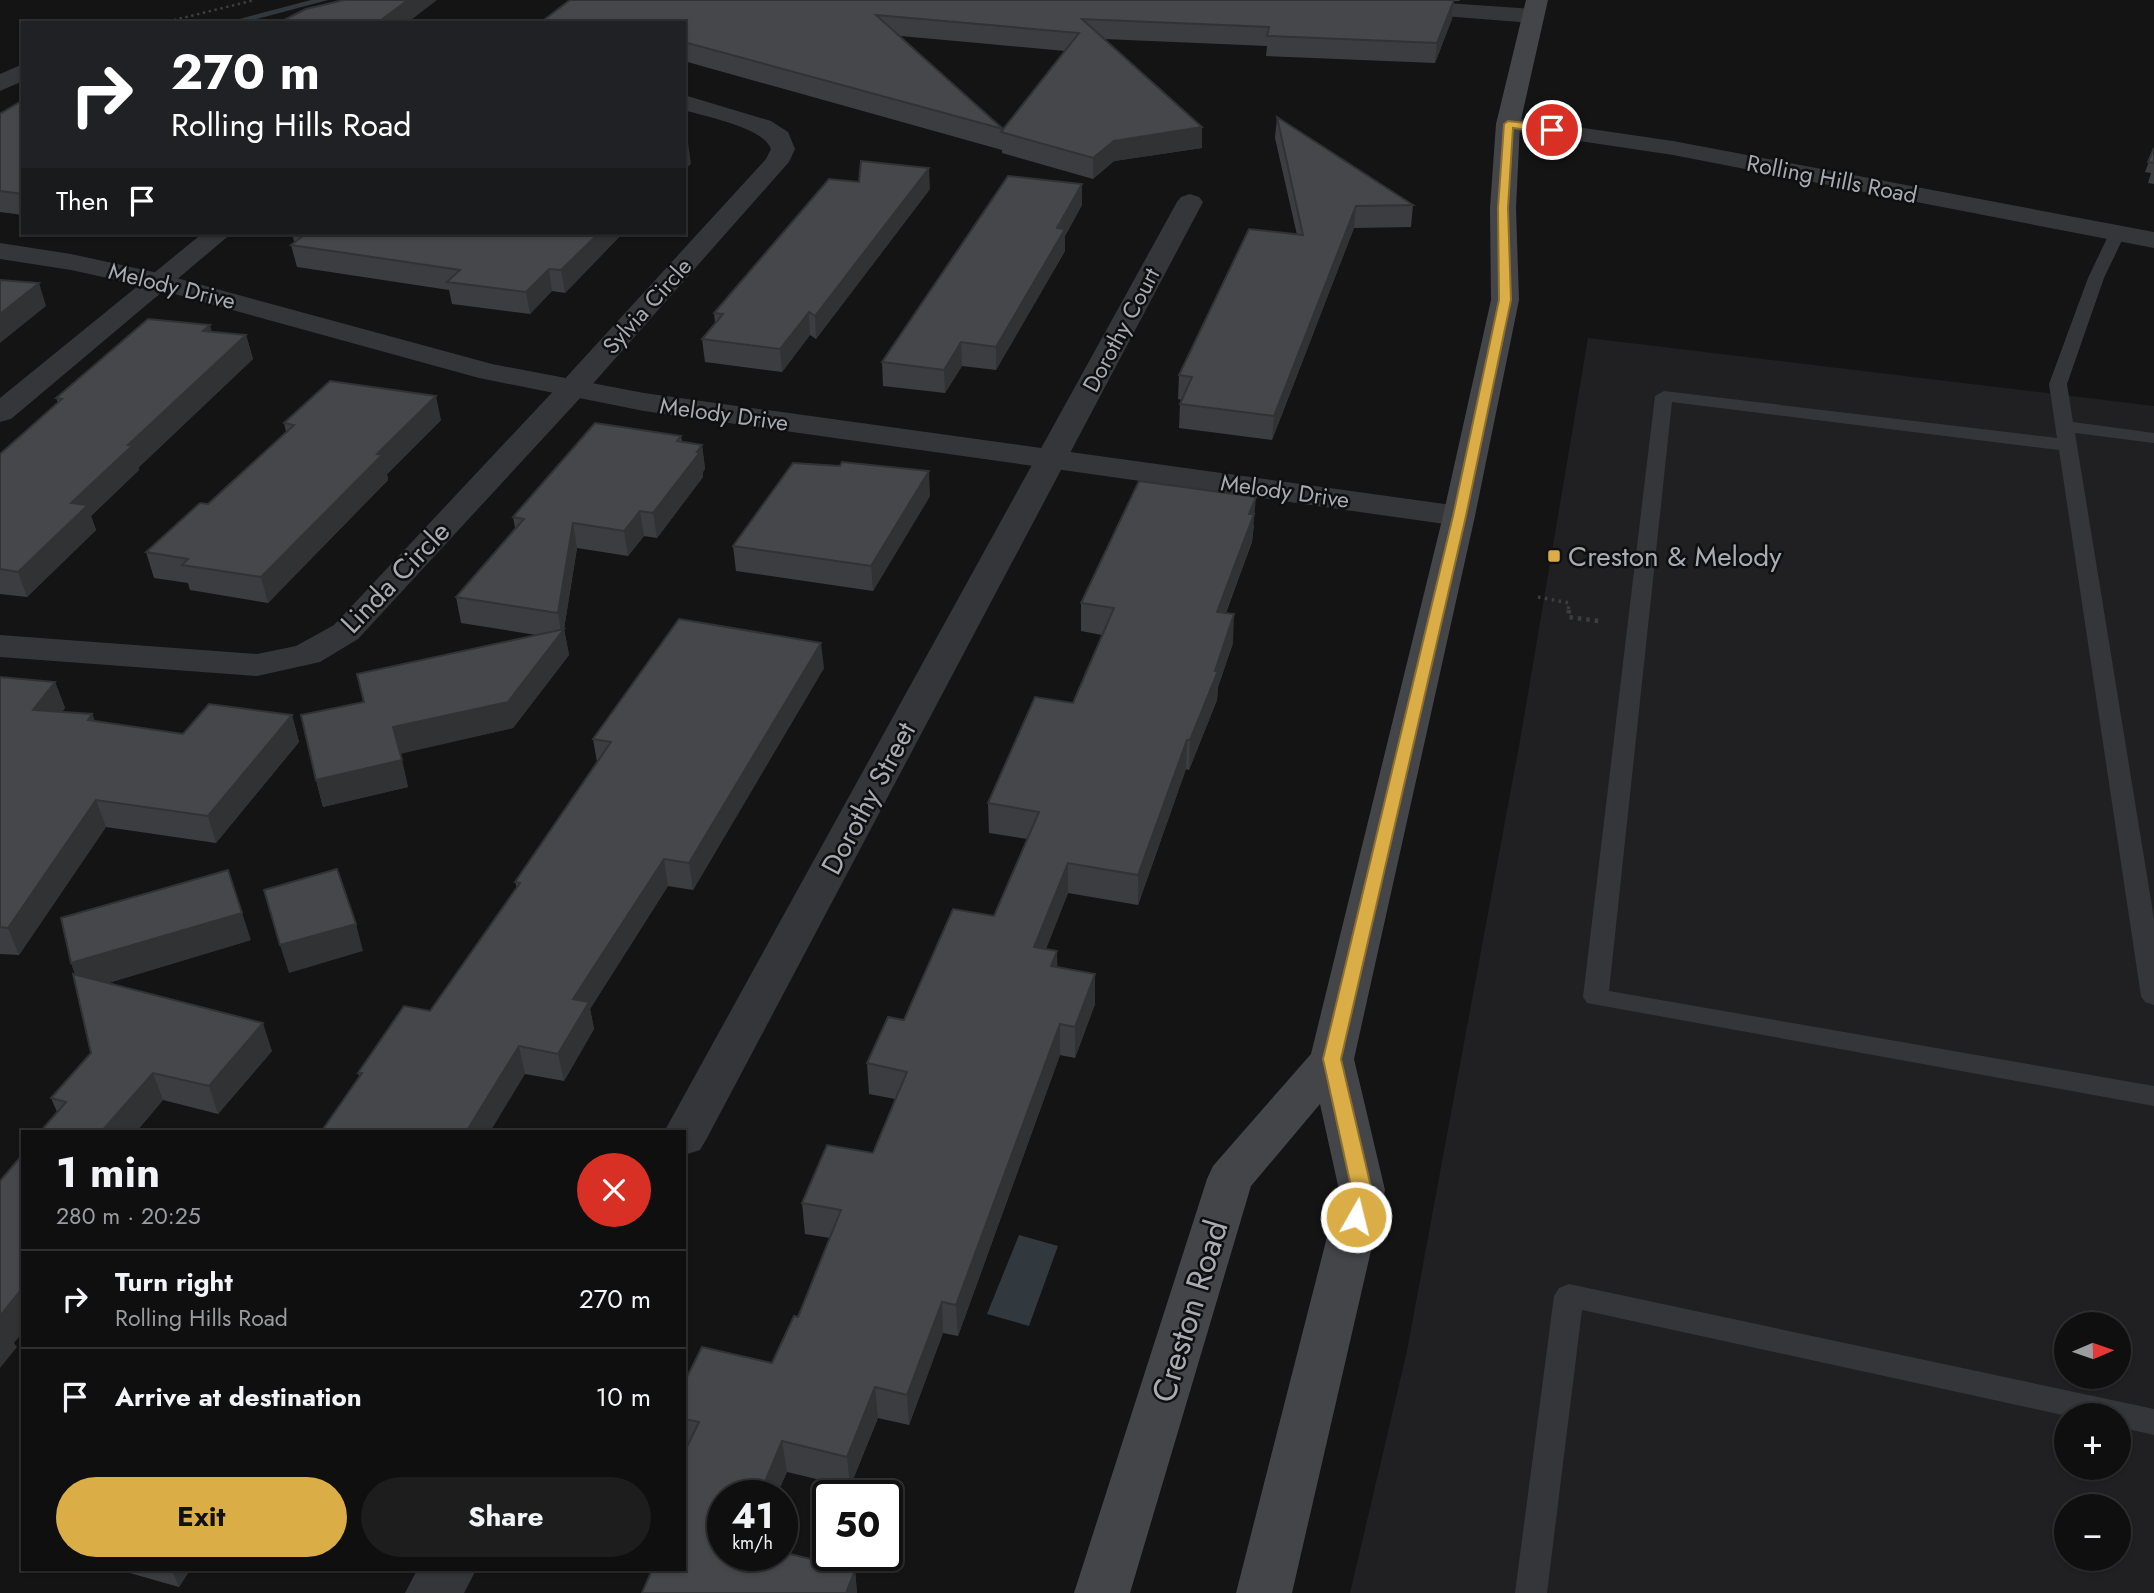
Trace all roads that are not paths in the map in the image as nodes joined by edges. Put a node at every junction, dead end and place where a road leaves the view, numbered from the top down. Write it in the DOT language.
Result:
graph roads {
  1 [pos="1316,0"];
  2 [pos="1534,8"];
  3 [pos="21,72"];
  4 [pos="0,84"];
  5 [pos="686,103"];
  6 [pos="1508,124"];
  7 [pos="1190,202"];
  8 [pos="2117,234"];
  9 [pos="216,235"];
  10 [pos="2154,240"];
  11 [pos="0,251"];
  12 [pos="158,281"];
  13 [pos="572,389"];
  14 [pos="0,413"];
  15 [pos="2065,436"];
  16 [pos="2154,438"];
  17 [pos="1052,457"];
  18 [pos="1459,516"];
  19 [pos="0,646"];
  20 [pos="2154,996"];
  21 [pos="1332,1059"];
  22 [pos="2154,1096"];
  23 [pos="686,1134"];
  24 [pos="2154,1422"];
  25 [pos="447,1571"];
  26 [pos="433,1593"];
  27 [pos="1102,1593"];
  28 [pos="1264,1593"];
  29 [pos="1531,1593"];
  1 -- 2 [label="street"];
  2 -- 6 [label="main road, Creston Road"];
  3 -- 4 [label="street"];
  5 -- 13 [label="street, Sylvia Circle"];
  6 -- 8 [label="street, Rolling Hills Road"];
  6 -- 18 [label="main road, Creston Road"];
  7 -- 17 [label="street, Dorothy Court"];
  8 -- 10 [label="street, Rolling Hills Road"];
  8 -- 15 [label="lane"];
  9 -- 12 [label="street"];
  11 -- 12 [label="street, Melody Drive"];
  12 -- 13 [label="street, Melody Drive"];
  12 -- 14 [label="street"];
  13 -- 17 [label="street, Melody Drive"];
  13 -- 19 [label="street, Linda Circle"];
  15 -- 16 [label="lane"];
  15 -- 20 [label="lane"];
  15 -- 22 [label="lane"];
  17 -- 18 [label="street, Melody Drive"];
  17 -- 23 [label="street, Dorothy Street"];
  18 -- 21 [label="main road, Creston Road"];
  21 -- 27 [label="main road, Creston Road"];
  21 -- 28 [label="main road, Creston Road"];
  24 -- 29 [label="lane"];
  25 -- 26 [label="street"];
}
